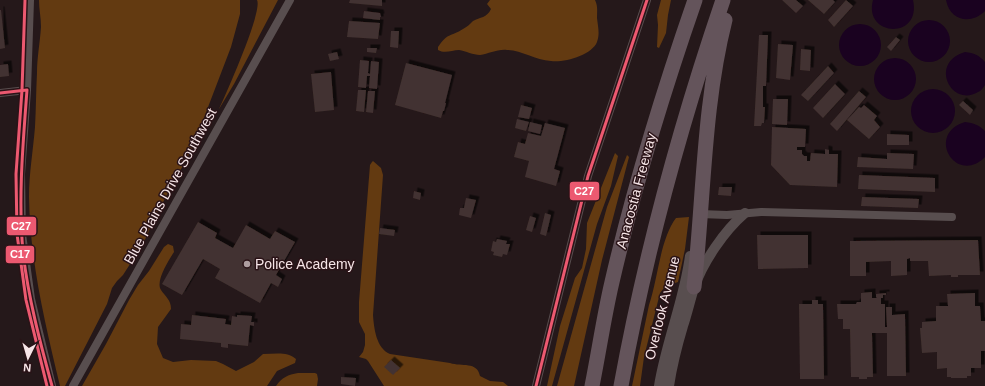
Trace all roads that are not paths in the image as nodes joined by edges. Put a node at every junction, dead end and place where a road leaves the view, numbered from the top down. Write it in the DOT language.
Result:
graph roads {
  1 [pos="30,0"];
  2 [pos="290,0"];
  3 [pos="647,0"];
  4 [pos="723,0"];
  5 [pos="731,0"];
  6 [pos="694,3"];
  7 [pos="27,90"];
  8 [pos="0,93"];
  9 [pos="745,213"];
  10 [pos="700,214"];
  11 [pos="952,217"];
  12 [pos="612,284"];
  13 [pos="694,287"];
  14 [pos="52,386"];
  15 [pos="73,386"];
  16 [pos="536,386"];
  17 [pos="585,386"];
  18 [pos="592,386"];
  19 [pos="621,386"];
  20 [pos="659,386"];
  21 [pos="669,386"];
  1 -- 7 [label="street"];
  2 -- 15 [label="street, Blue Plains Drive Southwest"];
  3 -- 16 [label="street"];
  4 -- 19 [label="highway, Anacostia Freeway"];
  5 -- 10 [label="highway"];
  6 -- 12 [label="highway, Anacostia Freeway"];
  7 -- 8 [label="street"];
  7 -- 14 [label="street"];
  9 -- 10 [label="street"];
  9 -- 11 [label="street"];
  9 -- 13 [label="street, Overlook Avenue"];
  10 -- 13 [label="highway"];
  10 -- 20 [label="street, Overlook Avenue"];
  12 -- 17 [label="highway"];
  12 -- 18 [label="highway, Anacostia Freeway"];
  13 -- 21 [label="street, Overlook Avenue"];
}
